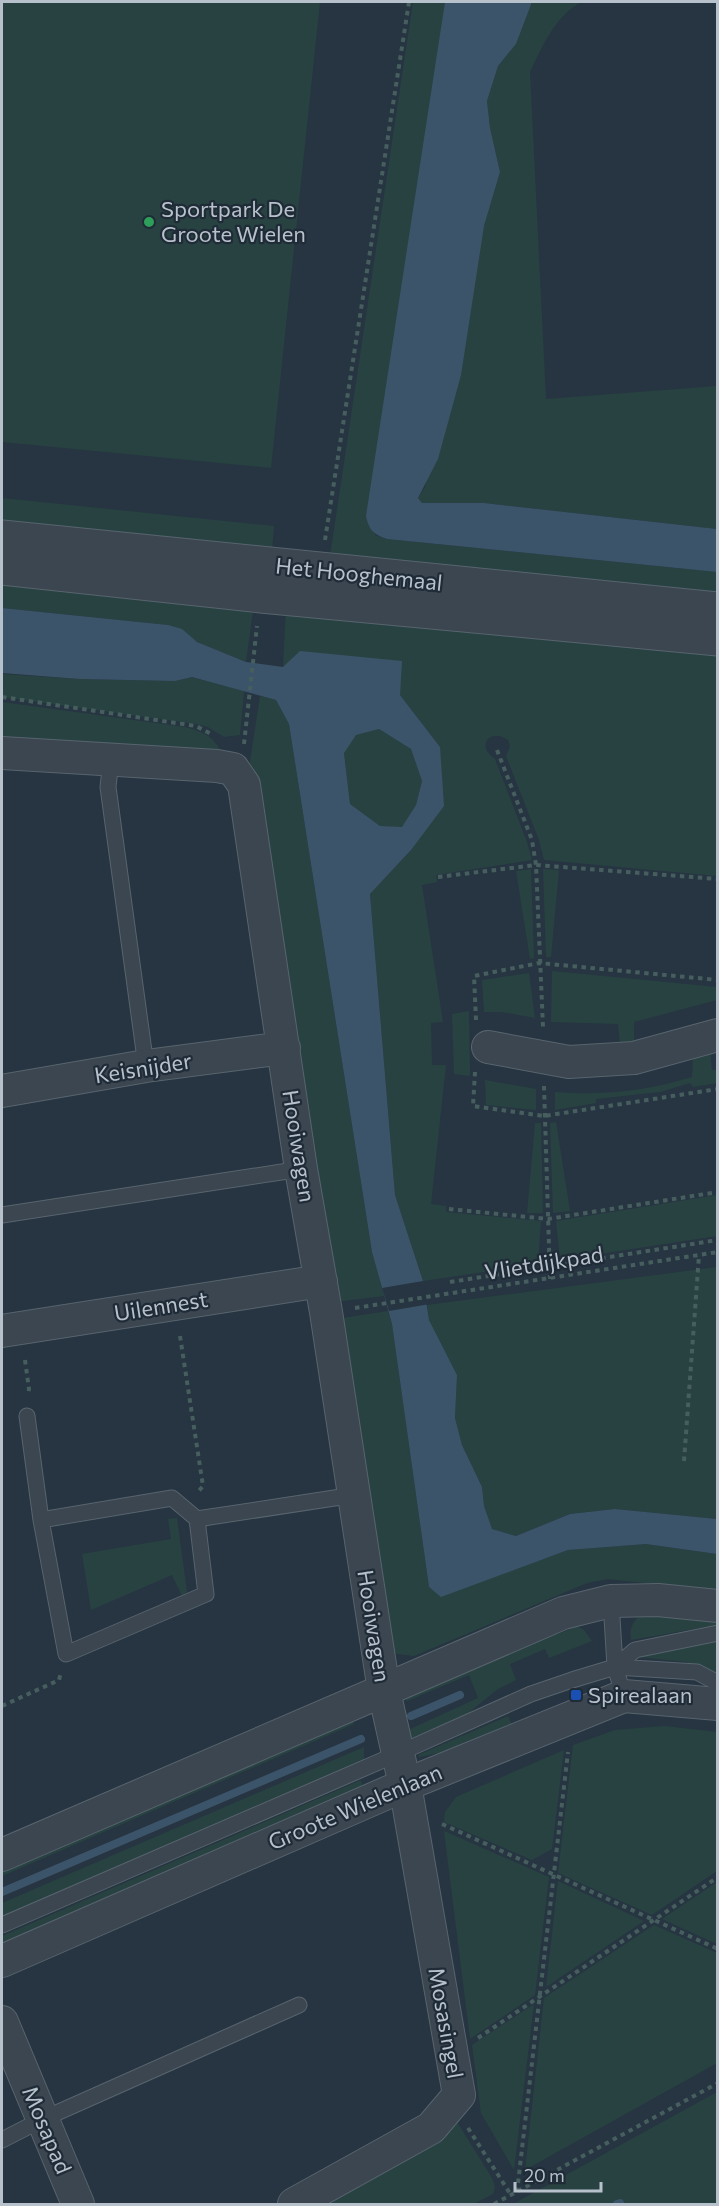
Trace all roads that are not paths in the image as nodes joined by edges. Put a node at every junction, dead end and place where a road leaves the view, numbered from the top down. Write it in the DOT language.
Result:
graph roads {
  1 [pos="2,537"];
  2 [pos="2,568"];
  3 [pos="717,609"];
  4 [pos="717,639"];
  5 [pos="2,753"];
  6 [pos="111,760"];
  7 [pos="717,1035"];
  8 [pos="482,1047"];
  9 [pos="284,1048"];
  10 [pos="146,1066"];
  11 [pos="2,1091"];
  12 [pos="301,1169"];
  13 [pos="2,1215"];
  14 [pos="321,1281"];
  15 [pos="2,1331"];
  16 [pos="27,1416"];
  17 [pos="354,1495"];
  18 [pos="197,1519"];
  19 [pos="41,1520"];
  20 [pos="611,1600"];
  21 [pos="717,1606"];
  22 [pos="717,1633"];
  23 [pos="619,1681"];
  24 [pos="717,1683"];
  25 [pos="384,1691"];
  26 [pos="717,1704"];
  27 [pos="397,1754"];
  28 [pos="407,1796"];
  29 [pos="2,1855"];
  30 [pos="2,1925"];
  31 [pos="2,1961"];
  32 [pos="299,2005"];
  33 [pos="2,2022"];
  34 [pos="43,2119"];
  35 [pos="2,2140"];
  36 [pos="78,2205"];
  37 [pos="294,2205"];
  1 -- 3 [label="street, Het Hooghemaal"];
  2 -- 4 [label="street, Het Hooghemaal"];
  5 -- 6 [label="street, Hooiwagen"];
  6 -- 9 [label="street, Hooiwagen"];
  6 -- 10 [label="lane"];
  7 -- 8 [label="street"];
  9 -- 10 [label="street, Keisnijder"];
  9 -- 12 [label="street, Hooiwagen"];
  10 -- 11 [label="street, Keisnijder"];
  12 -- 13 [label="lane"];
  12 -- 14 [label="street, Hooiwagen"];
  14 -- 15 [label="street, Uilennest"];
  14 -- 17 [label="street, Hooiwagen"];
  16 -- 19 [label="lane"];
  17 -- 18 [label="lane"];
  17 -- 25 [label="street, Hooiwagen"];
  18 -- 19 [label="lane"];
  18 -- 19 [label="lane"];
  20 -- 21 [label="street"];
  20 -- 23 [label="lane"];
  20 -- 25 [label="street"];
  22 -- 23 [label="lane, Groote Wielenlaan"];
  23 -- 24 [label="lane, Groote Wielenlaan"];
  23 -- 26 [label="street, Groote Wielenlaan"];
  23 -- 27 [label="lane, Groote Wielenlaan"];
  23 -- 28 [label="street, Groote Wielenlaan"];
  25 -- 27 [label="street, Hooiwagen"];
  25 -- 29 [label="street"];
  27 -- 28 [label="street, Mosasingel"];
  27 -- 30 [label="lane, Groote Wielenlaan"];
  28 -- 31 [label="street, Groote Wielenlaan"];
  28 -- 37 [label="street, Mosasingel"];
  32 -- 34 [label="lane"];
  33 -- 34 [label="street, Mosapad"];
  34 -- 35 [label="lane"];
  34 -- 36 [label="street, Mosapad"];
}
